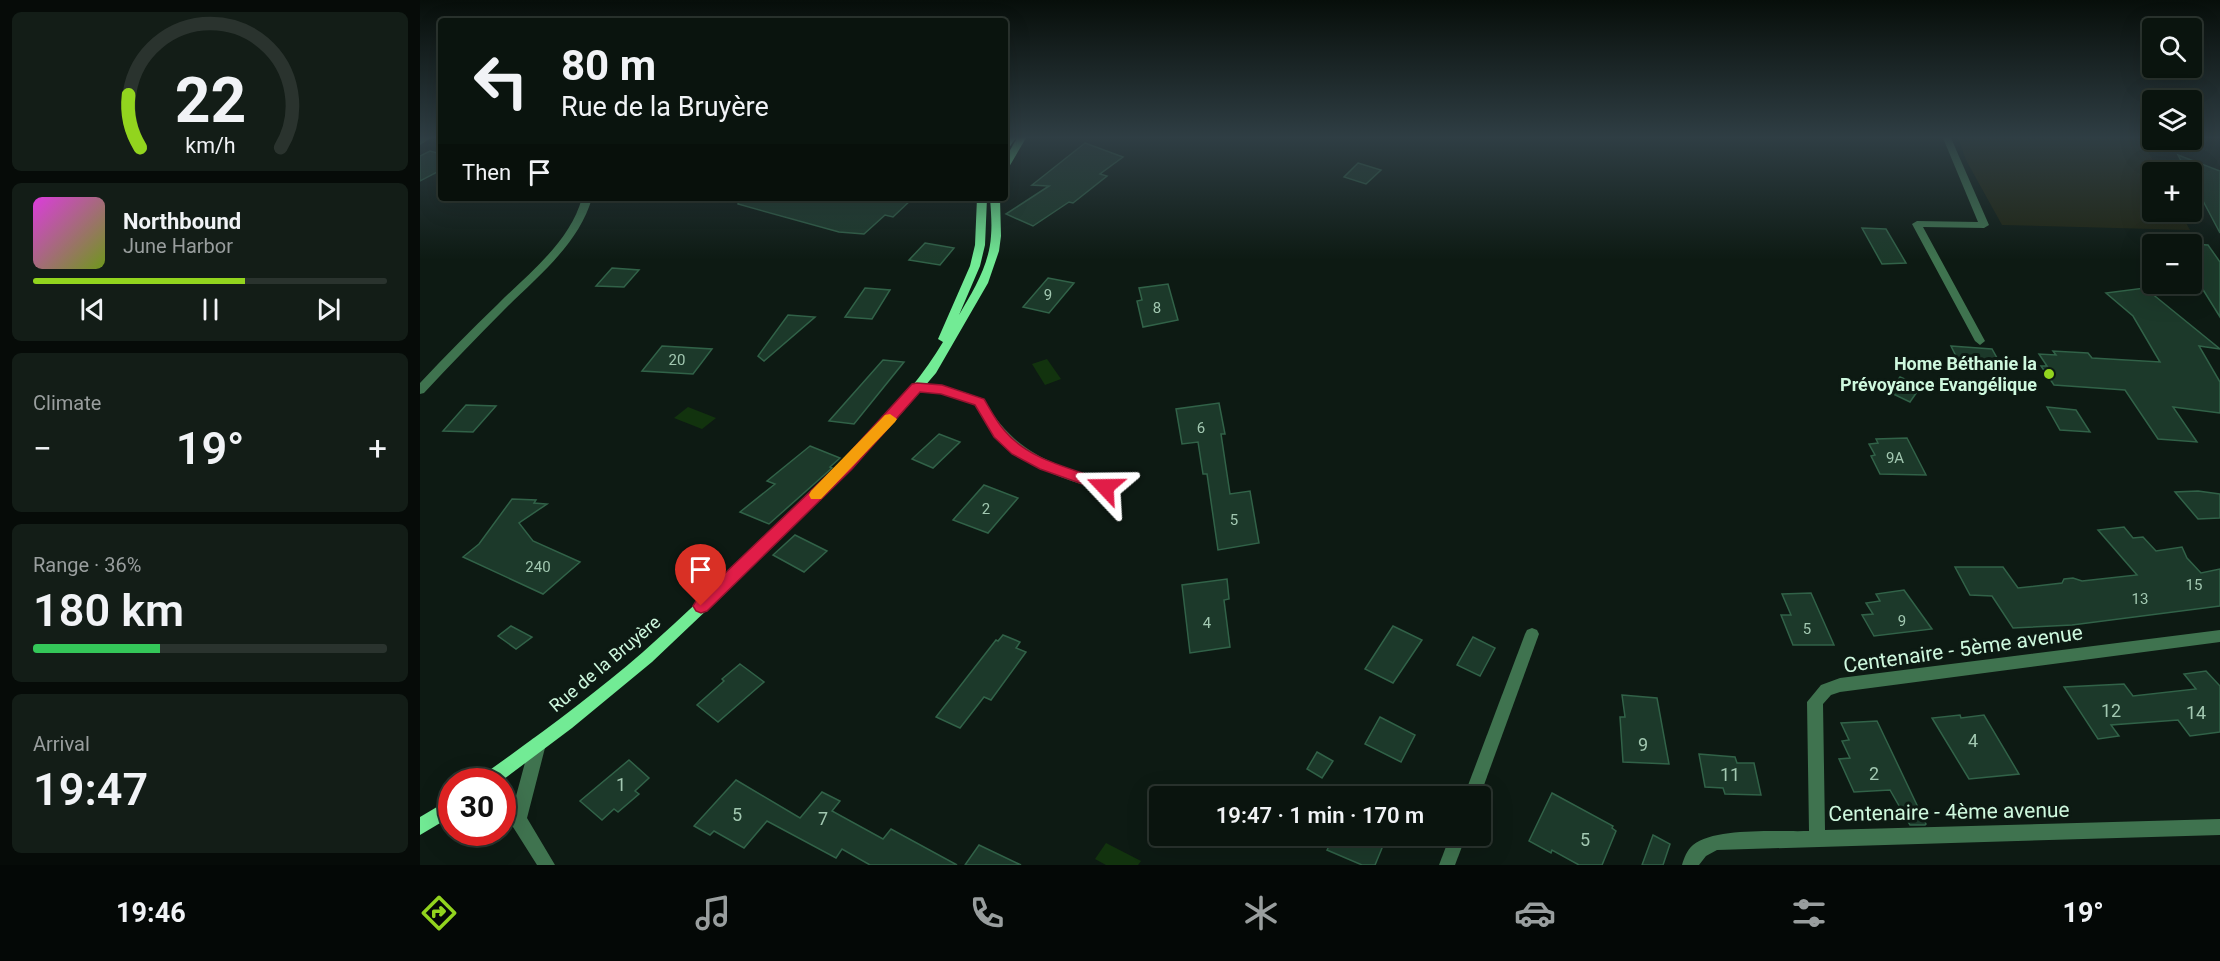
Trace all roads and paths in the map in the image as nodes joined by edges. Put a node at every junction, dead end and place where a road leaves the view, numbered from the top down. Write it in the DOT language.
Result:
graph roads {
  1 [pos="1964,178"];
  2 [pos="587,201"];
  3 [pos="982,201"];
  4 [pos="995,201"];
  5 [pos="1980,341"];
  6 [pos="917,387"];
  7 [pos="420,390"];
  8 [pos="1105,487"];
  9 [pos="1532,634"];
  10 [pos="2220,636"];
  11 [pos="538,744"];
  12 [pos="505,768"];
  13 [pos="1476,786"];
  14 [pos="516,803"];
  15 [pos="438,817"];
  16 [pos="516,826"];
  17 [pos="420,827"];
  18 [pos="2220,827"];
  19 [pos="1817,837"];
  20 [pos="1454,846"];
  21 [pos="547,865"];
  22 [pos="1447,865"];
  23 [pos="1690,865"];
  1 -- 5 [label="street"];
  2 -- 7 [label="street"];
  3 -- 6 [label="main road, Rue de la Bruyère"];
  4 -- 6 [label="main road, Rue de la Bruyère"];
  6 -- 8 [label="street"];
  6 -- 11 [label="main road, Rue de la Bruyère"];
  9 -- 13 [label="street"];
  10 -- 19 [label="street, Centenaire - 5ème avenue"];
  11 -- 12 [label="main road, Rue de la Bruyère"];
  11 -- 14 [label="street"];
  15 -- 17 [label="main road"];
  16 -- 21 [label="street"];
  18 -- 19 [label="street, Centenaire - 4ème avenue"];
  19 -- 23 [label="street, Centenaire - 4ème avenue"];
  20 -- 22 [label="street"];
}
